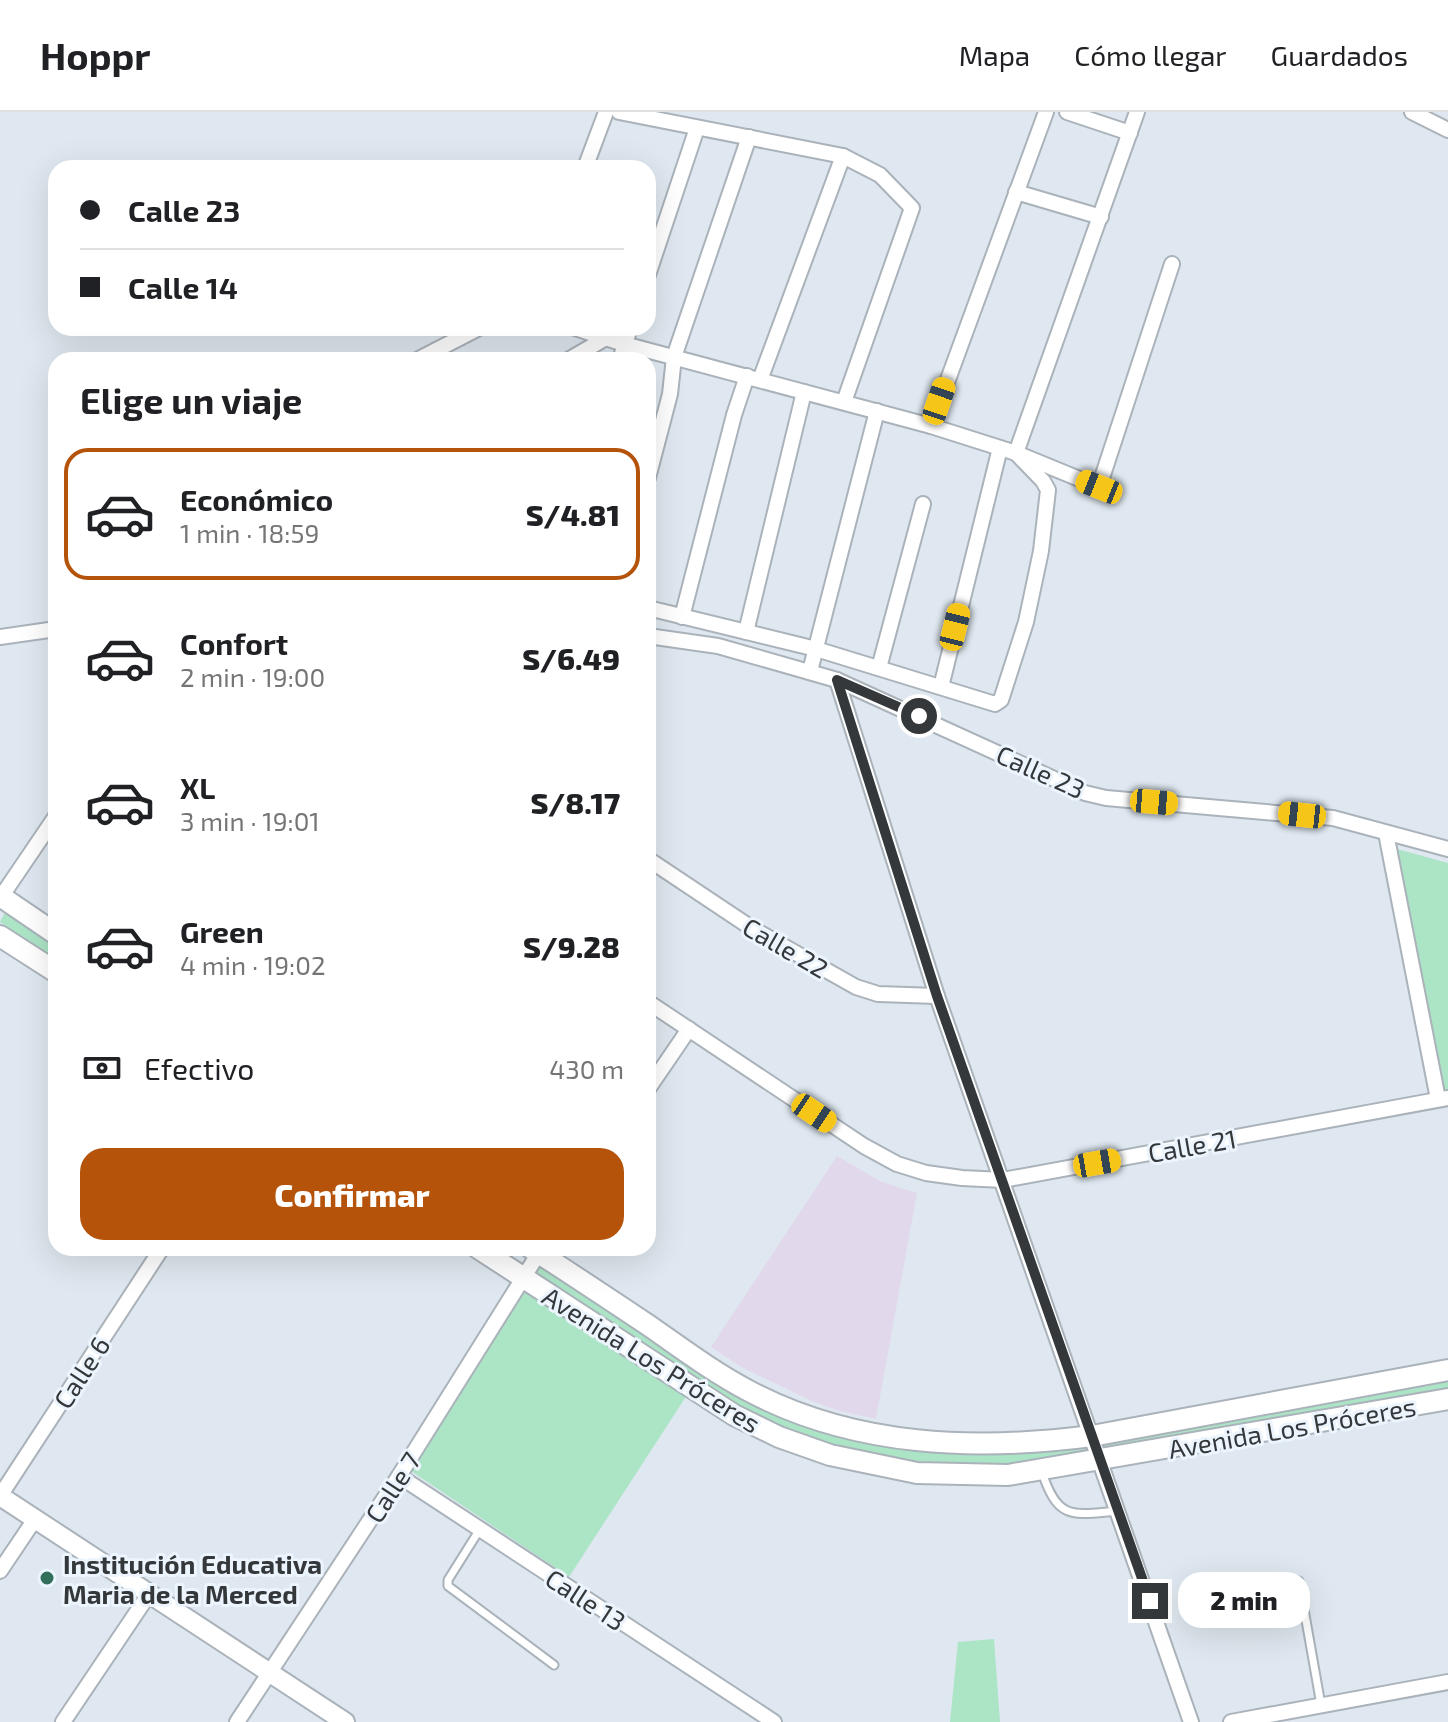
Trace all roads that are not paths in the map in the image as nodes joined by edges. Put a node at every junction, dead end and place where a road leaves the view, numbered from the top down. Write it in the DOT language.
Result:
graph roads {
  1 [pos="606,112"];
  2 [pos="619,112"];
  3 [pos="1046,112"];
  4 [pos="1067,112"];
  5 [pos="1137,112"];
  6 [pos="1412,112"];
  7 [pos="697,128"];
  8 [pos="1448,130"];
  9 [pos="1130,133"];
  10 [pos="749,137"];
  11 [pos="843,156"];
  12 [pos="588,160"];
  13 [pos="1016,192"];
  14 [pos="1101,217"];
  15 [pos="656,251"];
  16 [pos="1172,264"];
  17 [pos="464,336"];
  18 [pos="600,336"];
  19 [pos="627,336"];
  20 [pos="606,338"];
  21 [pos="624,344"];
  22 [pos="432,352"];
  23 [pos="582,352"];
  24 [pos="622,352"];
  25 [pos="655,352"];
  26 [pos="656,352"];
  27 [pos="674,357"];
  28 [pos="754,378"];
  29 [pos="804,392"];
  30 [pos="844,402"];
  31 [pos="877,411"];
  32 [pos="931,426"];
  33 [pos="656,447"];
  34 [pos="1000,448"];
  35 [pos="1016,453"];
  36 [pos="923,504"];
  37 [pos="656,610"];
  38 [pos="682,617"];
  39 [pos="48,630"];
  40 [pos="746,632"];
  41 [pos="0,637"];
  42 [pos="656,637"];
  43 [pos="816,649"];
  44 [pos="879,668"];
  45 [pos="810,671"];
  46 [pos="837,680"];
  47 [pos="941,687"];
  48 [pos="48,828"];
  49 [pos="1386,833"];
  50 [pos="1448,849"];
  51 [pos="656,864"];
  52 [pos="0,897"];
  53 [pos="48,929"];
  54 [pos="0,936"];
  55 [pos="48,967"];
  56 [pos="937,996"];
  57 [pos="656,1007"];
  58 [pos="689,1029"];
  59 [pos="656,1077"];
  60 [pos="1443,1098"];
  61 [pos="1003,1180"];
  62 [pos="157,1256"];
  63 [pos="490,1256"];
  64 [pos="534,1256"];
  65 [pos="546,1256"];
  66 [pos="523,1277"];
  67 [pos="1448,1370"];
  68 [pos="1448,1399"];
  69 [pos="1092,1436"];
  70 [pos="1101,1461"];
  71 [pos="1042,1470"];
  72 [pos="399,1476"];
  73 [pos="0,1496"];
  74 [pos="1119,1511"];
  75 [pos="35,1519"];
  76 [pos="480,1529"];
  77 [pos="0,1571"];
  78 [pos="1299,1581"];
  79 [pos="149,1594"];
  80 [pos="554,1665"];
  81 [pos="270,1674"];
  82 [pos="1448,1682"];
  83 [pos="1321,1705"];
  84 [pos="63,1722"];
  85 [pos="237,1722"];
  86 [pos="345,1722"];
  87 [pos="774,1722"];
  88 [pos="1191,1722"];
  89 [pos="1231,1722"];
  1 -- 12 [label="street"];
  2 -- 7 [label="street"];
  3 -- 13 [label="street"];
  4 -- 9 [label="street"];
  5 -- 9 [label="street"];
  6 -- 8 [label="street"];
  7 -- 10 [label="street"];
  7 -- 15 [label="street"];
  9 -- 14 [label="street"];
  10 -- 11 [label="street"];
  10 -- 27 [label="street"];
  11 -- 28 [label="street"];
  11 -- 30 [label="street"];
  13 -- 14 [label="street"];
  13 -- 32 [label="street"];
  14 -- 35 [label="street"];
  16 -- 35 [label="street"];
  17 -- 22 [label="street"];
  18 -- 20 [label="street"];
  19 -- 21 [label="street"];
  20 -- 21 [label="street"];
  20 -- 23 [label="street"];
  21 -- 24 [label="street"];
  21 -- 25 [label="street"];
  26 -- 27 [label="street"];
  27 -- 28 [label="street"];
  27 -- 33 [label="street"];
  28 -- 29 [label="street"];
  28 -- 38 [label="street"];
  29 -- 30 [label="street"];
  29 -- 40 [label="street"];
  30 -- 31 [label="street"];
  31 -- 32 [label="street"];
  31 -- 43 [label="street"];
  32 -- 34 [label="street"];
  34 -- 35 [label="street"];
  34 -- 47 [label="street"];
  35 -- 47 [label="street"];
  36 -- 44 [label="street"];
  37 -- 38 [label="street"];
  38 -- 40 [label="street"];
  39 -- 41 [label="street"];
  40 -- 43 [label="street"];
  42 -- 45 [label="street, Calle 23"];
  43 -- 44 [label="street"];
  43 -- 45 [label="street"];
  44 -- 47 [label="street"];
  45 -- 46 [label="street, Calle 23"];
  46 -- 49 [label="street, Calle 23"];
  46 -- 56 [label="street"];
  48 -- 52 [label="street"];
  49 -- 50 [label="street, Calle 23"];
  49 -- 60 [label="street"];
  51 -- 56 [label="street, Calle 22"];
  52 -- 53 [label="main road"];
  54 -- 55 [label="main road"];
  56 -- 61 [label="street"];
  57 -- 58 [label="street, Calle 21"];
  58 -- 59 [label="street"];
  58 -- 61 [label="street, Calle 21"];
  60 -- 61 [label="street, Calle 21"];
  61 -- 69 [label="street"];
  62 -- 73 [label="street, Calle 6"];
  63 -- 66 [label="main road, Avenida Los Próceres"];
  64 -- 66 [label="street, Calle 7"];
  65 -- 69 [label="main road, Avenida Los Próceres"];
  66 -- 71 [label="main road, Avenida Los Próceres"];
  66 -- 72 [label="street, Calle 7"];
  67 -- 69 [label="main road, Avenida Los Próceres"];
  68 -- 70 [label="main road, Avenida Los Próceres"];
  69 -- 70 [label="street"];
  70 -- 71 [label="main road, Avenida Los Próceres"];
  70 -- 74 [label="street"];
  71 -- 74 [label="lane"];
  72 -- 76 [label="street, Calle 13"];
  72 -- 81 [label="street, Calle 7"];
  73 -- 75 [label="street"];
  74 -- 88 [label="street"];
  75 -- 77 [label="street"];
  75 -- 79 [label="street"];
  76 -- 80 [label="lane"];
  76 -- 87 [label="street, Calle 13"];
  78 -- 83 [label="lane"];
  79 -- 81 [label="street"];
  79 -- 84 [label="street"];
  81 -- 85 [label="street, Calle 7"];
  81 -- 86 [label="street"];
  82 -- 83 [label="street"];
  83 -- 89 [label="street"];
}
